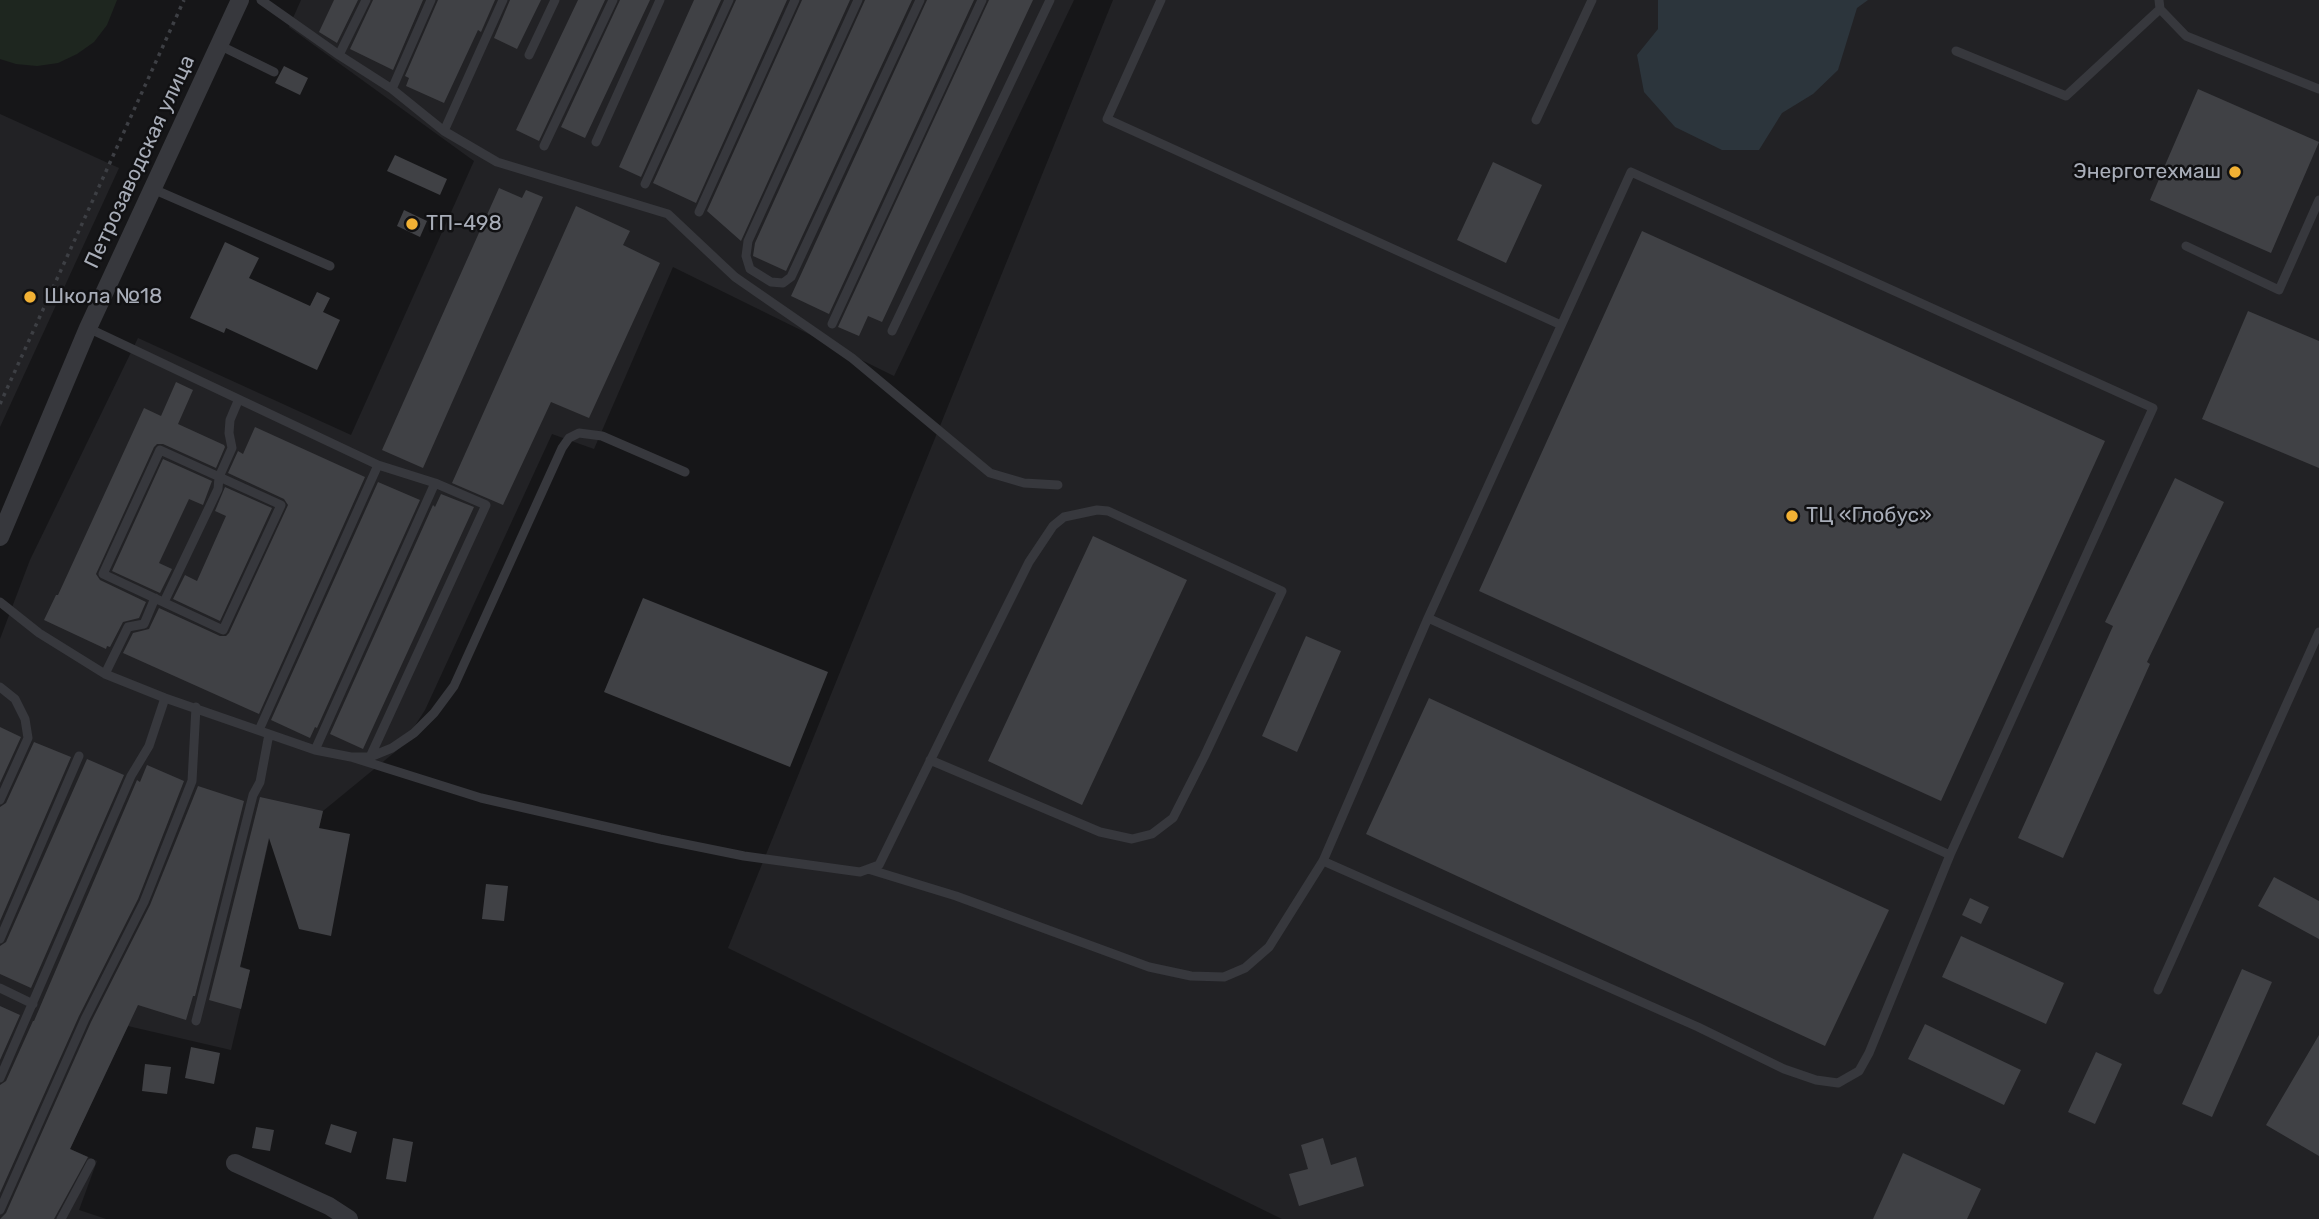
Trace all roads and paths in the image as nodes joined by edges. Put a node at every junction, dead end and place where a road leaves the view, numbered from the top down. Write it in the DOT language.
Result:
graph roads {
  1 [pos="184,0"];
  2 [pos="240,0"];
  3 [pos="261,0"];
  4 [pos="366,0"];
  5 [pos="431,0"];
  6 [pos="503,0"];
  7 [pos="555,0"];
  8 [pos="613,0"];
  9 [pos="660,0"];
  10 [pos="729,0"];
  11 [pos="795,0"];
  12 [pos="858,0"];
  13 [pos="920,0"];
  14 [pos="982,0"];
  15 [pos="1050,0"];
  16 [pos="1161,0"];
  17 [pos="1592,0"];
  18 [pos="2160,4"];
  19 [pos="219,45"];
  20 [pos="1956,51"];
  21 [pos="339,55"];
  22 [pos="529,55"];
  23 [pos="274,72"];
  24 [pos="392,89"];
  25 [pos="2319,89"];
  26 [pos="1536,120"];
  27 [pos="444,131"];
  28 [pos="596,142"];
  29 [pos="544,146"];
  30 [pos="645,184"];
  31 [pos="153,189"];
  32 [pos="2319,200"];
  33 [pos="699,212"];
  34 [pos="2186,246"];
  35 [pos="330,266"];
  36 [pos="832,324"];
  37 [pos="1561,325"];
  38 [pos="88,328"];
  39 [pos="892,331"];
  40 [pos="238,401"];
  41 [pos="0,404"];
  42 [pos="378,465"];
  43 [pos="685,472"];
  44 [pos="219,477"];
  45 [pos="435,482"];
  46 [pos="1058,485"];
  47 [pos="0,537"];
  48 [pos="160,600"];
  49 [pos="0,602"];
  50 [pos="1428,618"];
  51 [pos="2319,632"];
  52 [pos="104,674"];
  53 [pos="0,687"];
  54 [pos="165,698"];
  55 [pos="195,707"];
  56 [pos="259,730"];
  57 [pos="269,734"];
  58 [pos="315,750"];
  59 [pos="79,756"];
  60 [pos="351,757"];
  61 [pos="370,757"];
  62 [pos="930,760"];
  63 [pos="0,800"];
  64 [pos="1950,855"];
  65 [pos="1323,861"];
  66 [pos="868,869"];
  67 [pos="0,939"];
  68 [pos="0,988"];
  69 [pos="2158,990"];
  70 [pos="33,1004"];
  71 [pos="196,1021"];
  72 [pos="0,1078"];
  73 [pos="91,1163"];
  74 [pos="236,1163"];
  75 [pos="0,1210"];
  76 [pos="61,1219"];
  77 [pos="349,1219"];
  1 -- 41 [label="path"];
  2 -- 19 [label="street, Петрозаводская улица"];
  3 -- 21 [label="lane"];
  4 -- 21 [label="lane"];
  5 -- 24 [label="lane"];
  6 -- 27 [label="lane"];
  7 -- 22 [label="lane"];
  8 -- 29 [label="lane"];
  9 -- 28 [label="lane"];
  10 -- 30 [label="lane"];
  11 -- 33 [label="lane"];
  12 -- 13 [label="lane"];
  14 -- 36 [label="lane"];
  15 -- 39 [label="lane"];
  16 -- 37 [label="lane"];
  17 -- 26 [label="lane"];
  18 -- 20 [label="lane"];
  18 -- 25 [label="lane"];
  19 -- 23 [label="lane"];
  19 -- 31 [label="street, Петрозаводская улица"];
  21 -- 24 [label="lane"];
  24 -- 27 [label="lane"];
  27 -- 46 [label="lane"];
  31 -- 35 [label="lane"];
  31 -- 38 [label="street, Петрозаводская улица"];
  32 -- 34 [label="lane"];
  37 -- 50 [label="lane"];
  37 -- 64 [label="lane"];
  38 -- 40 [label="lane"];
  38 -- 47 [label="street, Петрозаводская улица"];
  40 -- 42 [label="lane"];
  40 -- 44 [label="lane"];
  42 -- 45 [label="lane"];
  42 -- 56 [label="lane"];
  43 -- 61 [label="lane"];
  44 -- 48 [label="lane"];
  44 -- 48 [label="lane"];
  44 -- 48 [label="lane"];
  45 -- 58 [label="lane"];
  45 -- 61 [label="lane"];
  48 -- 52 [label="lane"];
  49 -- 52 [label="lane"];
  50 -- 64 [label="lane"];
  50 -- 65 [label="lane"];
  51 -- 69 [label="lane"];
  52 -- 54 [label="lane"];
  53 -- 63 [label="lane"];
  54 -- 55 [label="lane"];
  54 -- 70 [label="lane"];
  55 -- 56 [label="lane"];
  55 -- 75 [label="lane"];
  56 -- 57 [label="lane"];
  57 -- 58 [label="lane"];
  57 -- 71 [label="lane"];
  58 -- 60 [label="lane"];
  59 -- 67 [label="lane"];
  60 -- 61 [label="lane"];
  60 -- 66 [label="lane"];
  62 -- 62 [label="lane"];
  62 -- 66 [label="lane"];
  64 -- 65 [label="lane"];
  65 -- 66 [label="lane"];
  68 -- 70 [label="lane"];
  70 -- 72 [label="lane"];
  73 -- 76 [label="lane"];
  74 -- 77 [label="street"];
}
